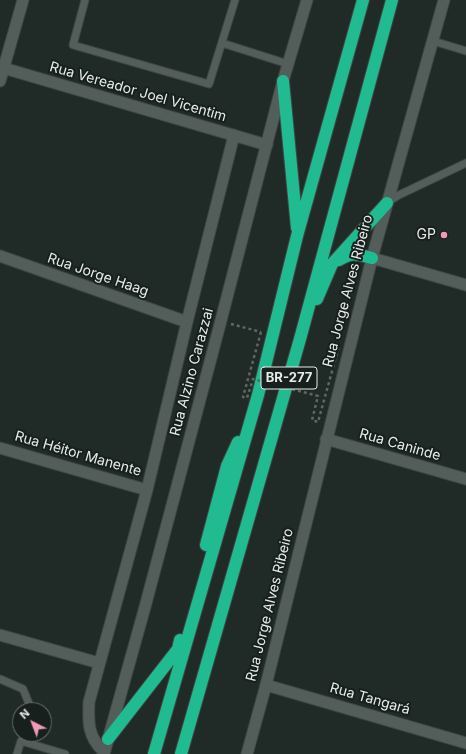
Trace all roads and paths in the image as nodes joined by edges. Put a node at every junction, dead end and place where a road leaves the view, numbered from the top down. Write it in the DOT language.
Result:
graph roads {
  1 [pos="23,0"];
  2 [pos="85,0"];
  3 [pos="235,0"];
  4 [pos="307,0"];
  5 [pos="363,0"];
  6 [pos="392,0"];
  7 [pos="444,0"];
  8 [pos="433,41"];
  9 [pos="222,44"];
  10 [pos="466,51"];
  11 [pos="288,64"];
  12 [pos="2,68"];
  13 [pos="0,81"];
  14 [pos="283,82"];
  15 [pos="234,135"];
  16 [pos="267,145"];
  17 [pos="466,163"];
  18 [pos="387,203"];
  19 [pos="298,236"];
  20 [pos="0,256"];
  21 [pos="372,258"];
  22 [pos="332,264"];
  23 [pos="466,285"];
  24 [pos="221,321"];
  25 [pos="187,322"];
  26 [pos="300,339"];
  27 [pos="339,346"];
  28 [pos="258,395"];
  29 [pos="326,439"];
  30 [pos="0,448"];
  31 [pos="466,479"];
  32 [pos="147,490"];
  33 [pos="0,635"];
  34 [pos="99,663"];
  35 [pos="0,679"];
  36 [pos="266,685"];
  37 [pos="28,702"];
  38 [pos="108,739"];
  39 [pos="21,742"];
  40 [pos="33,742"];
  41 [pos="466,743"];
  42 [pos="104,753"];
  43 [pos="17,754"];
  44 [pos="65,754"];
  45 [pos="154,754"];
  46 [pos="181,754"];
  47 [pos="247,754"];
  1 -- 12 [label="street"];
  2 -- 9 [label="lane"];
  3 -- 9 [label="lane"];
  4 -- 11 [label="street, Rua Alzino Carazzai"];
  5 -- 19 [label="highway, BR-277"];
  6 -- 26 [label="highway, BR-277"];
  7 -- 8 [label="street, Rua Jorge Alves Ribeiro"];
  8 -- 10 [label="lane"];
  8 -- 18 [label="street, Rua Jorge Alves Ribeiro"];
  9 -- 11 [label="lane"];
  11 -- 14 [label="street, Rua Alzino Carazzai"];
  12 -- 13 [label="street"];
  12 -- 15 [label="street, Rua Vereador Joel Vicentim"];
  14 -- 16 [label="street, Rua Alzino Carazzai"];
  14 -- 19 [label="highway"];
  15 -- 16 [label="street, Rua Vereador Joel Vicentim"];
  15 -- 25 [label="street, Rua Alzino Carazzai"];
  16 -- 24 [label="street, Rua Alzino Carazzai"];
  17 -- 18 [label="lane"];
  18 -- 21 [label="street, Rua Jorge Alves Ribeiro"];
  18 -- 22 [label="highway"];
  19 -- 28 [label="highway, BR-277"];
  20 -- 25 [label="street, Rua Jorge Haag"];
  21 -- 22 [label="highway"];
  21 -- 23 [label="street"];
  21 -- 29 [label="street, Rua Jorge Alves Ribeiro"];
  22 -- 26 [label="highway"];
  24 -- 27 [label="path, bridge"];
  24 -- 38 [label="street, Rua Alzino Carazzai"];
  25 -- 32 [label="street, Rua Alzino Carazzai"];
  26 -- 46 [label="highway, BR-277"];
  28 -- 38 [label="highway"];
  28 -- 45 [label="highway, BR-277"];
  29 -- 31 [label="street, Rua Caninde"];
  29 -- 36 [label="street, Rua Jorge Alves Ribeiro"];
  30 -- 32 [label="street, Rua Héitor Manente"];
  32 -- 34 [label="street, Rua Alzino Carazzai"];
  33 -- 34 [label="street"];
  34 -- 42 [label="street, Rua Alzino Carazzai"];
  35 -- 37 [label="lane"];
  36 -- 41 [label="street, Rua Tangará"];
  36 -- 47 [label="street, Rua Jorge Alves Ribeiro"];
  38 -- 42 [label="street, Rua Alzino Carazzai"];
  39 -- 43 [label="lane"];
  40 -- 44 [label="lane"];
}
